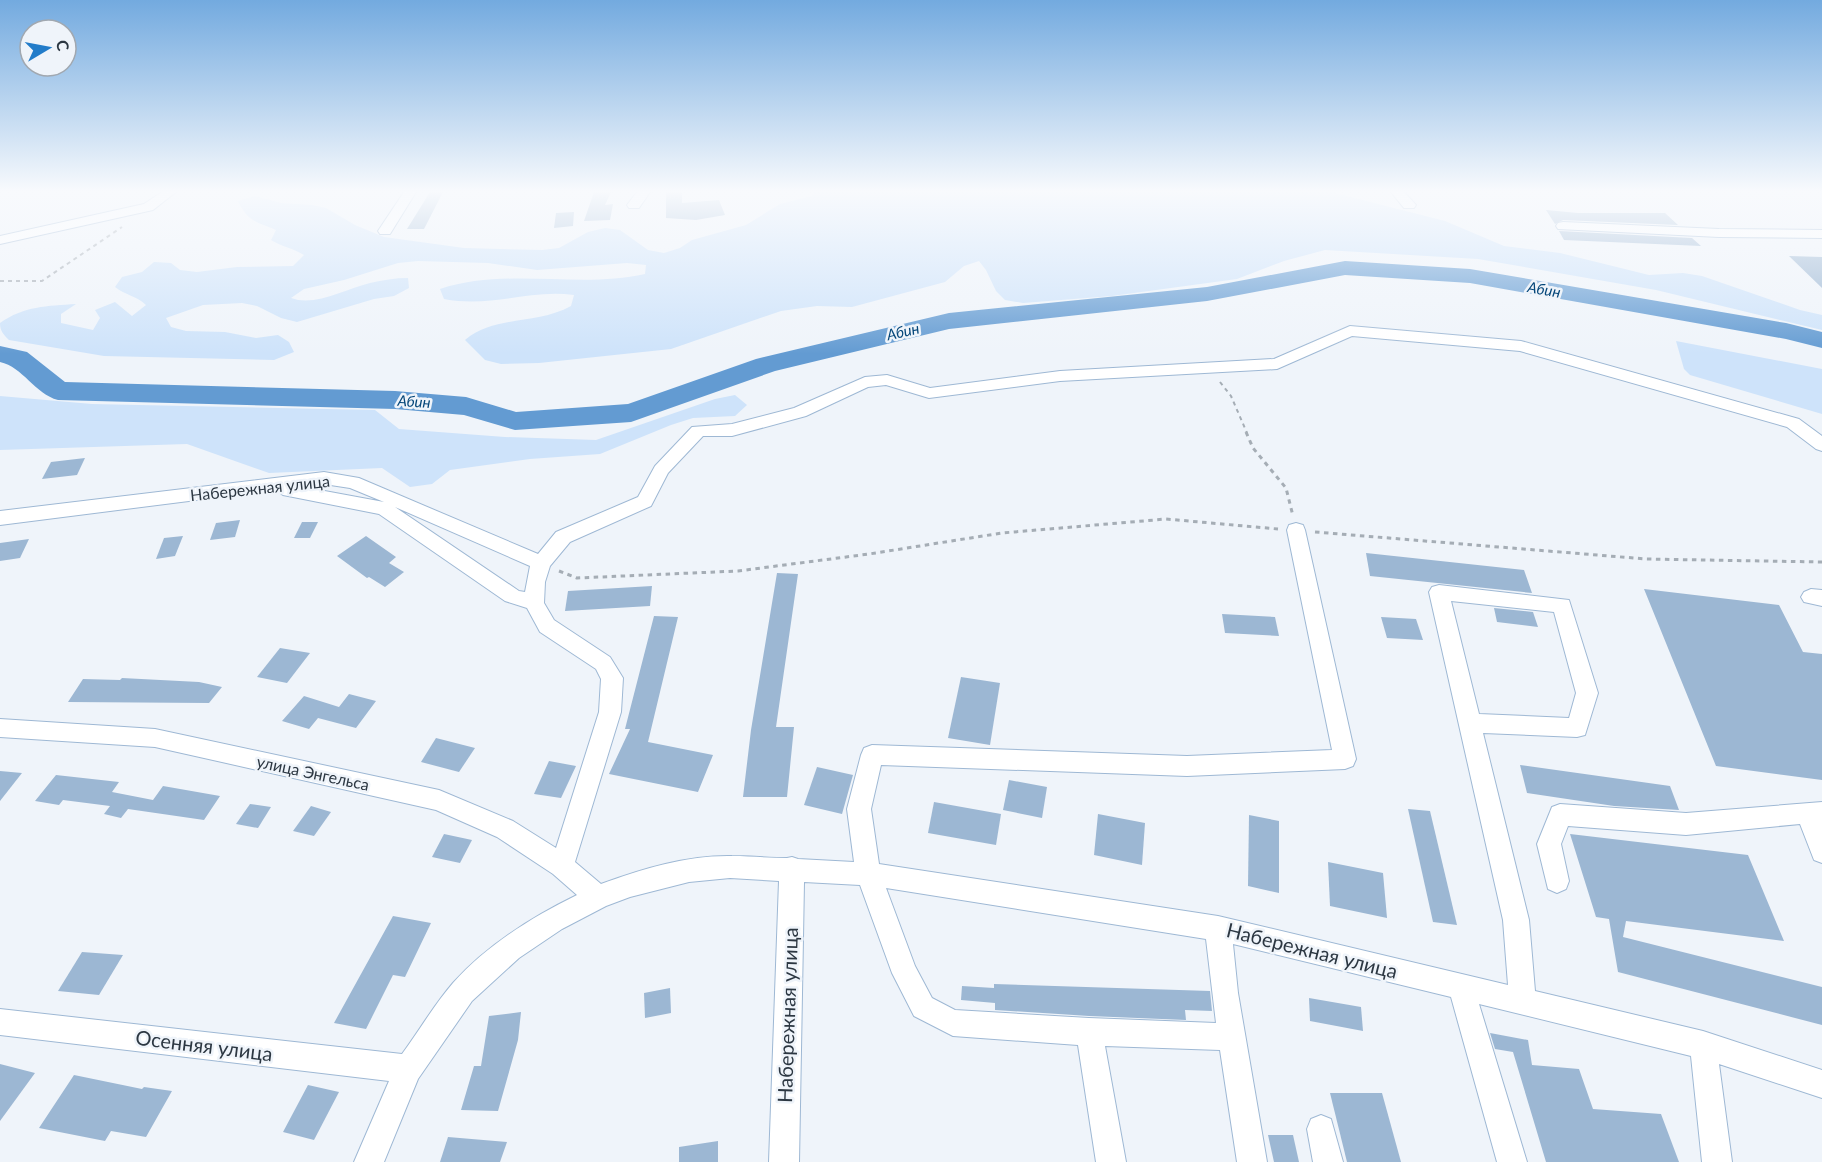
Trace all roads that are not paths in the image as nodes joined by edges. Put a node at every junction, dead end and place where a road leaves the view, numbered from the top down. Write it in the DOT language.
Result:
graph roads {
  1 [pos="1822,445"];
  2 [pos="266,485"];
  3 [pos="0,518"];
  4 [pos="1296,530"];
  5 [pos="541,563"];
  6 [pos="534,603"];
  7 [pos="1470,723"];
  8 [pos="0,728"];
  9 [pos="1815,813"];
  10 [pos="1822,852"];
  11 [pos="562,866"];
  12 [pos="792,868"];
  13 [pos="868,874"];
  14 [pos="1557,881"];
  15 [pos="598,897"];
  16 [pos="1218,928"];
  17 [pos="1461,987"];
  18 [pos="1523,1003"];
  19 [pos="0,1022"];
  20 [pos="1089,1032"];
  21 [pos="1232,1037"];
  22 [pos="1703,1045"];
  23 [pos="408,1069"];
  24 [pos="1822,1084"];
  25 [pos="1321,1129"];
  26 [pos="369,1162"];
  27 [pos="784,1162"];
  28 [pos="1111,1162"];
  29 [pos="1252,1162"];
  30 [pos="1328,1162"];
  31 [pos="1512,1162"];
  32 [pos="1717,1162"];
  1 -- 5 [label="street"];
  2 -- 3 [label="street, Набережная улица"];
  2 -- 5 [label="street, Набережная улица"];
  2 -- 6 [label="street"];
  4 -- 13 [label="street"];
  5 -- 6 [label="street"];
  6 -- 11 [label="street"];
  7 -- 7 [label="street"];
  7 -- 18 [label="street"];
  8 -- 11 [label="street, улица Энгельса"];
  9 -- 10 [label="street"];
  9 -- 14 [label="street"];
  11 -- 15 [label="street, улица Энгельса"];
  12 -- 13 [label="street, Набережная улица"];
  12 -- 15 [label="street, Набережная улица"];
  12 -- 27 [label="street, Набережная улица"];
  13 -- 16 [label="street, Набережная улица"];
  13 -- 20 [label="street"];
  15 -- 23 [label="street, Набережная улица"];
  16 -- 17 [label="street, Набережная улица"];
  16 -- 21 [label="street"];
  17 -- 18 [label="street, Набережная улица"];
  17 -- 31 [label="street"];
  18 -- 22 [label="street, Набережная улица"];
  19 -- 23 [label="street, Осенняя улица"];
  20 -- 21 [label="street"];
  20 -- 28 [label="street"];
  21 -- 29 [label="street"];
  22 -- 24 [label="street, Набережная улица"];
  22 -- 32 [label="street"];
  23 -- 26 [label="street, Набережная улица"];
  25 -- 30 [label="street"];
}
